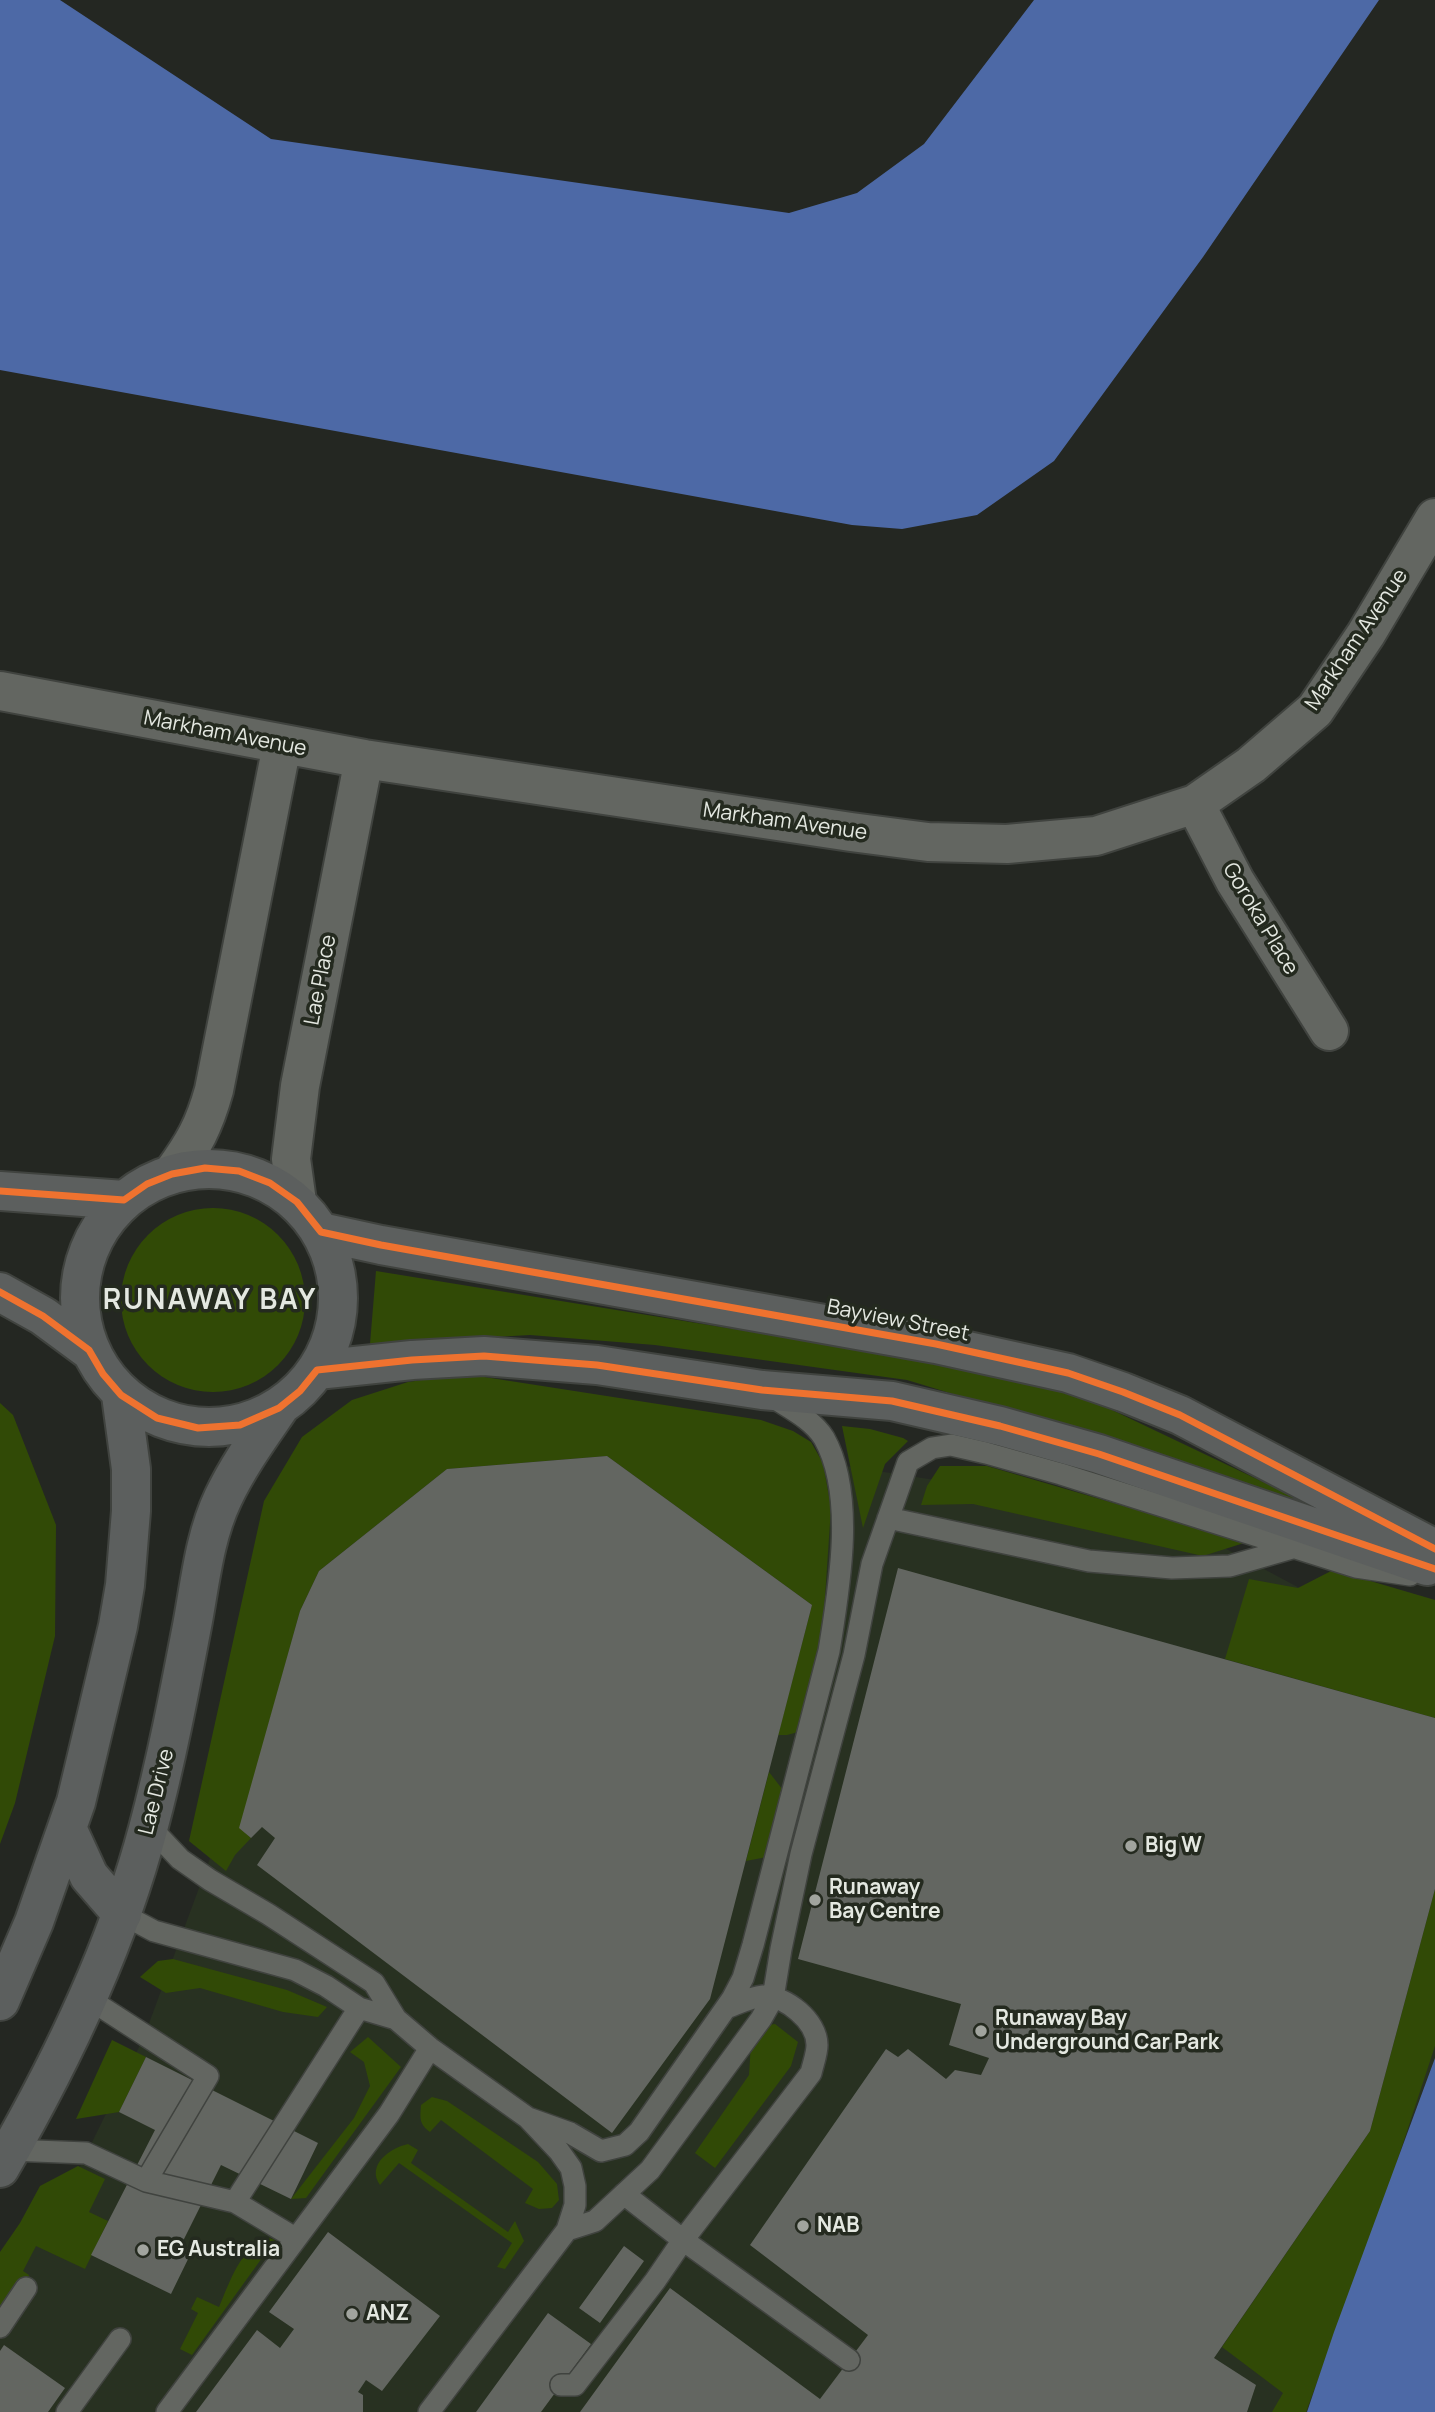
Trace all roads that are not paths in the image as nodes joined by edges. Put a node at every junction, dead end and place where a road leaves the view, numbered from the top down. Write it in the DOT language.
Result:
graph roads {
  1 [pos="1435,518"];
  2 [pos="0,691"];
  3 [pos="282,745"];
  4 [pos="364,759"];
  5 [pos="1195,804"];
  6 [pos="1329,1031"];
  7 [pos="172,1174"];
  8 [pos="0,1191"];
  9 [pos="124,1200"];
  10 [pos="297,1202"];
  11 [pos="321,1231"];
  12 [pos="0,1292"];
  13 [pos="89,1350"];
  14 [pos="317,1370"];
  15 [pos="762,1390"];
  16 [pos="121,1395"];
  17 [pos="279,1408"];
  18 [pos="888,1518"];
  19 [pos="1296,1547"];
  20 [pos="1435,1549"];
  21 [pos="1435,1569"];
  22 [pos="1435,1578"];
  23 [pos="149,1826"];
  24 [pos="67,1828"];
  25 [pos="122,1914"];
  26 [pos="86,1997"];
  27 [pos="774,1998"];
  28 [pos="0,2001"];
  29 [pos="359,2008"];
  30 [pos="726,2008"];
  31 [pos="396,2019"];
  32 [pos="430,2048"];
  33 [pos="528,2118"];
  34 [pos="5,2159"];
  35 [pos="146,2181"];
  36 [pos="624,2193"];
  37 [pos="235,2202"];
  38 [pos="567,2230"];
  39 [pos="295,2238"];
  40 [pos="684,2239"];
  41 [pos="26,2288"];
  42 [pos="0,2327"];
  43 [pos="120,2339"];
  44 [pos="849,2360"];
  45 [pos="561,2385"];
  46 [pos="67,2412"];
  47 [pos="167,2412"];
  48 [pos="429,2412"];
  1 -- 5 [label="street, Markham Avenue"];
  2 -- 3 [label="street, Markham Avenue"];
  3 -- 4 [label="street, Markham Avenue"];
  3 -- 7 [label="street"];
  4 -- 5 [label="street, Markham Avenue"];
  4 -- 10 [label="street, Lae Place"];
  5 -- 6 [label="street, Goroka Place"];
  7 -- 9 [label="main road"];
  7 -- 10 [label="main road"];
  8 -- 9 [label="main road"];
  9 -- 13 [label="main road"];
  10 -- 11 [label="main road"];
  11 -- 14 [label="main road"];
  11 -- 20 [label="main road, Bayview Street"];
  12 -- 13 [label="main road"];
  13 -- 16 [label="main road"];
  14 -- 15 [label="main road"];
  14 -- 17 [label="main road"];
  15 -- 21 [label="main road"];
  15 -- 30 [label="lane"];
  16 -- 17 [label="main road"];
  16 -- 24 [label="main road"];
  17 -- 23 [label="main road, Lae Drive"];
  18 -- 19 [label="lane"];
  18 -- 19 [label="lane"];
  18 -- 27 [label="lane"];
  19 -- 22 [label="lane"];
  23 -- 25 [label="main road, Lae Drive"];
  23 -- 31 [label="lane"];
  24 -- 25 [label="main road"];
  24 -- 28 [label="main road"];
  25 -- 26 [label="main road, Lae Drive"];
  25 -- 29 [label="lane"];
  26 -- 34 [label="main road, Lae Drive"];
  26 -- 35 [label="lane"];
  27 -- 30 [label="lane"];
  27 -- 36 [label="lane"];
  27 -- 40 [label="lane"];
  29 -- 31 [label="lane"];
  29 -- 37 [label="lane"];
  30 -- 33 [label="lane"];
  31 -- 32 [label="lane"];
  32 -- 33 [label="lane"];
  32 -- 39 [label="lane"];
  33 -- 38 [label="lane"];
  34 -- 35 [label="lane"];
  35 -- 37 [label="lane"];
  36 -- 38 [label="lane"];
  36 -- 40 [label="lane"];
  37 -- 39 [label="lane"];
  38 -- 48 [label="lane"];
  39 -- 47 [label="lane"];
  40 -- 44 [label="lane"];
  40 -- 45 [label="lane"];
  41 -- 42 [label="lane"];
  43 -- 46 [label="lane"];
}
